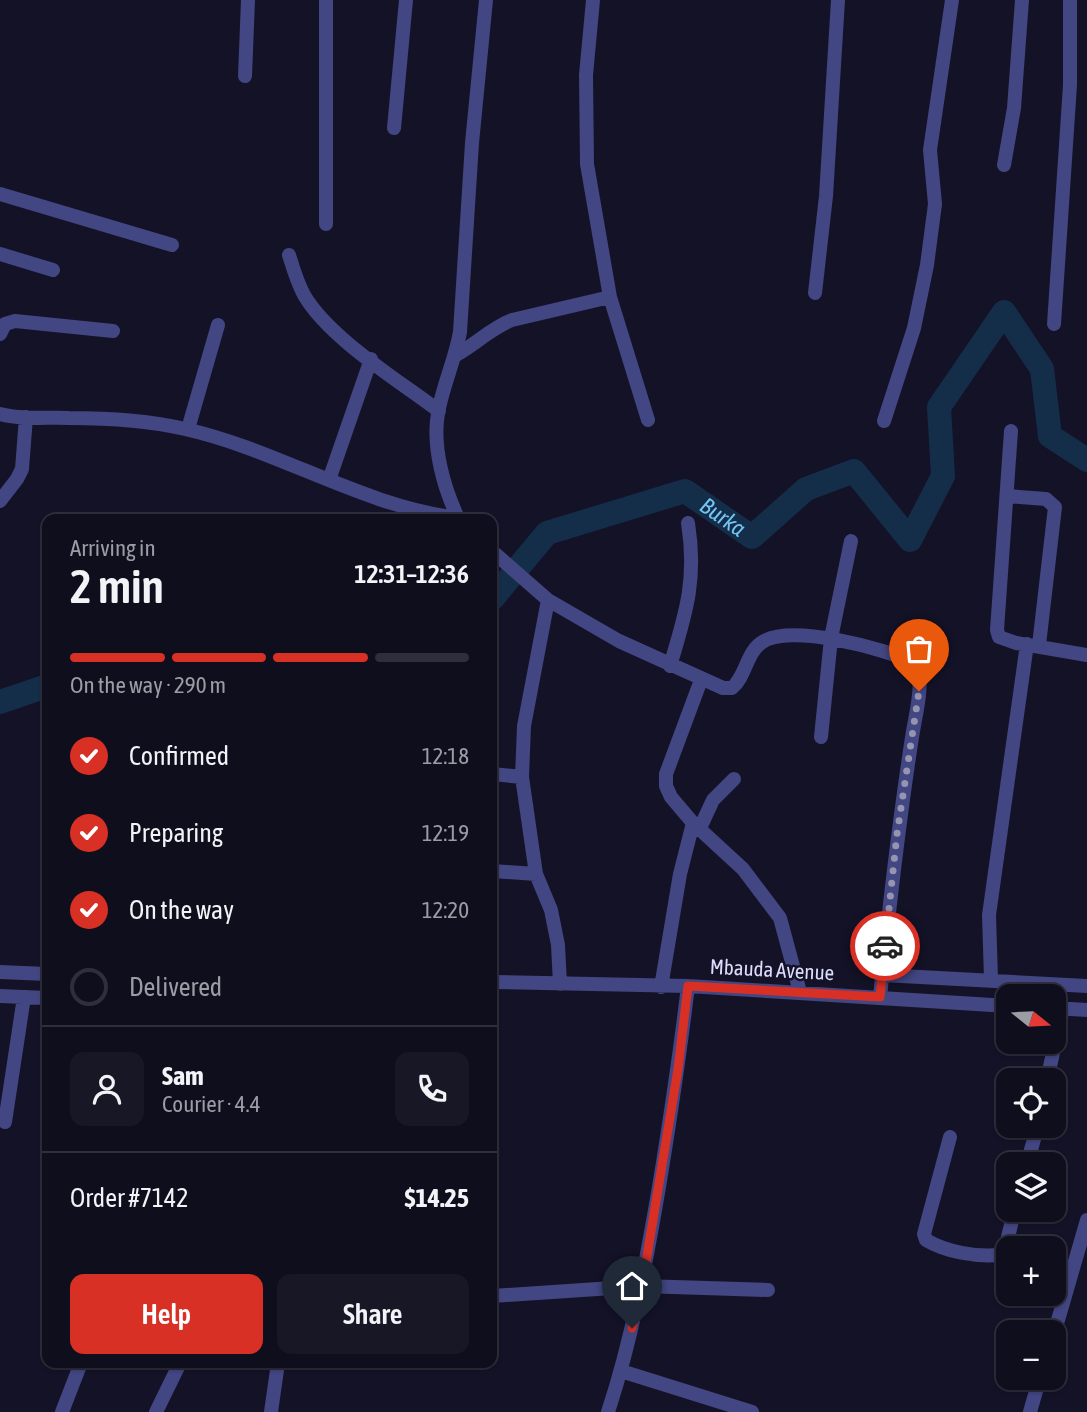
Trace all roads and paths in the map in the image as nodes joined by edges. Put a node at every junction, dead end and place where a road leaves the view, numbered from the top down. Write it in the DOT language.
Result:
graph roads {
  1 [pos="248,0"];
  2 [pos="326,0"];
  3 [pos="405,0"];
  4 [pos="486,0"];
  5 [pos="593,0"];
  6 [pos="838,0"];
  7 [pos="952,0"];
  8 [pos="1022,0"];
  9 [pos="1070,0"];
  10 [pos="245,76"];
  11 [pos="394,128"];
  12 [pos="1004,164"];
  13 [pos="0,194"];
  14 [pos="326,224"];
  15 [pos="172,245"];
  16 [pos="0,254"];
  17 [pos="289,254"];
  18 [pos="53,270"];
  19 [pos="815,293"];
  20 [pos="610,297"];
  21 [pos="1054,324"];
  22 [pos="218,325"];
  23 [pos="113,331"];
  24 [pos="0,334"];
  25 [pos="456,355"];
  26 [pos="370,359"];
  27 [pos="439,411"];
  28 [pos="0,414"];
  29 [pos="26,417"];
  30 [pos="648,420"];
  31 [pos="884,421"];
  32 [pos="188,429"];
  33 [pos="1011,431"];
  34 [pos="329,480"];
  35 [pos="1007,496"];
  36 [pos="0,501"];
  37 [pos="430,514"];
  38 [pos="457,514"];
  39 [pos="688,523"];
  40 [pos="851,541"];
  41 [pos="497,555"];
  42 [pos="548,600"];
  43 [pos="831,638"];
  44 [pos="1033,645"];
  45 [pos="1087,655"];
  46 [pos="670,666"];
  47 [pos="701,680"];
  48 [pos="821,737"];
  49 [pos="497,774"];
  50 [pos="522,777"];
  51 [pos="734,779"];
  52 [pos="697,825"];
  53 [pos="497,871"];
  54 [pos="536,874"];
  55 [pos="0,972"];
  56 [pos="42,974"];
  57 [pos="883,975"];
  58 [pos="991,979"];
  59 [pos="497,982"];
  60 [pos="560,984"];
  61 [pos="688,986"];
  62 [pos="1087,986"];
  63 [pos="662,987"];
  64 [pos="800,992"];
  65 [pos="0,996"];
  66 [pos="24,997"];
  67 [pos="880,997"];
  68 [pos="42,998"];
  69 [pos="996,1005"];
  70 [pos="1066,1009"];
  71 [pos="1087,1010"];
  72 [pos="5,1122"];
  73 [pos="950,1137"];
  74 [pos="1087,1220"];
  75 [pos="1012,1222"];
  76 [pos="642,1286"];
  77 [pos="768,1290"];
  78 [pos="497,1296"];
  79 [pos="1058,1320"];
  80 [pos="79,1368"];
  81 [pos="178,1368"];
  82 [pos="277,1368"];
  83 [pos="621,1371"];
  84 [pos="1036,1390"];
  85 [pos="725,1408"];
  86 [pos="62,1412"];
  87 [pos="156,1412"];
  88 [pos="271,1412"];
  89 [pos="608,1412"];
  90 [pos="752,1412"];
  91 [pos="1030,1412"];
  1 -- 10 [label="street"];
  2 -- 14 [label="street"];
  3 -- 11 [label="street"];
  4 -- 25 [label="street"];
  5 -- 20 [label="street"];
  6 -- 19 [label="street"];
  7 -- 31 [label="street"];
  8 -- 12 [label="street"];
  9 -- 21 [label="street"];
  13 -- 15 [label="street"];
  16 -- 18 [label="street"];
  17 -- 26 [label="street"];
  20 -- 25 [label="street"];
  20 -- 30 [label="street"];
  22 -- 32 [label="street"];
  23 -- 24 [label="street"];
  25 -- 27 [label="street"];
  26 -- 27 [label="street"];
  26 -- 34 [label="street"];
  27 -- 38 [label="street"];
  28 -- 29 [label="street"];
  29 -- 32 [label="street"];
  29 -- 36 [label="street"];
  32 -- 34 [label="street"];
  33 -- 35 [label="street"];
  34 -- 37 [label="street"];
  35 -- 44 [label="street"];
  35 -- 44 [label="street"];
  39 -- 46 [label="street"];
  40 -- 43 [label="street"];
  41 -- 42 [label="street"];
  42 -- 46 [label="street"];
  42 -- 50 [label="street"];
  43 -- 47 [label="street"];
  43 -- 48 [label="street"];
  43 -- 57 [label="street"];
  44 -- 45 [label="street"];
  44 -- 58 [label="street"];
  46 -- 47 [label="street"];
  47 -- 52 [label="street"];
  49 -- 50 [label="street"];
  50 -- 54 [label="street"];
  51 -- 52 [label="street"];
  52 -- 63 [label="street"];
  52 -- 64 [label="street"];
  53 -- 54 [label="street"];
  54 -- 60 [label="street"];
  55 -- 56 [label="street"];
  57 -- 58 [label="street"];
  57 -- 67 [label="street"];
  58 -- 62 [label="street"];
  59 -- 60 [label="street, Mbauda Avenue"];
  60 -- 63 [label="street, Mbauda Avenue"];
  61 -- 63 [label="street, Mbauda Avenue"];
  61 -- 64 [label="street, Mbauda Avenue"];
  61 -- 76 [label="street"];
  64 -- 67 [label="street, Mbauda Avenue"];
  65 -- 66 [label="street"];
  66 -- 68 [label="street"];
  66 -- 72 [label="street"];
  67 -- 69 [label="street, Mbauda Avenue"];
  70 -- 71 [label="street"];
  73 -- 75 [label="street"];
  74 -- 79 [label="street"];
  76 -- 77 [label="street"];
  76 -- 78 [label="street"];
  76 -- 83 [label="street"];
  80 -- 86 [label="street"];
  81 -- 87 [label="street"];
  82 -- 88 [label="street"];
  83 -- 85 [label="street"];
  83 -- 89 [label="street"];
  84 -- 91 [label="street"];
  85 -- 90 [label="street"];
}
